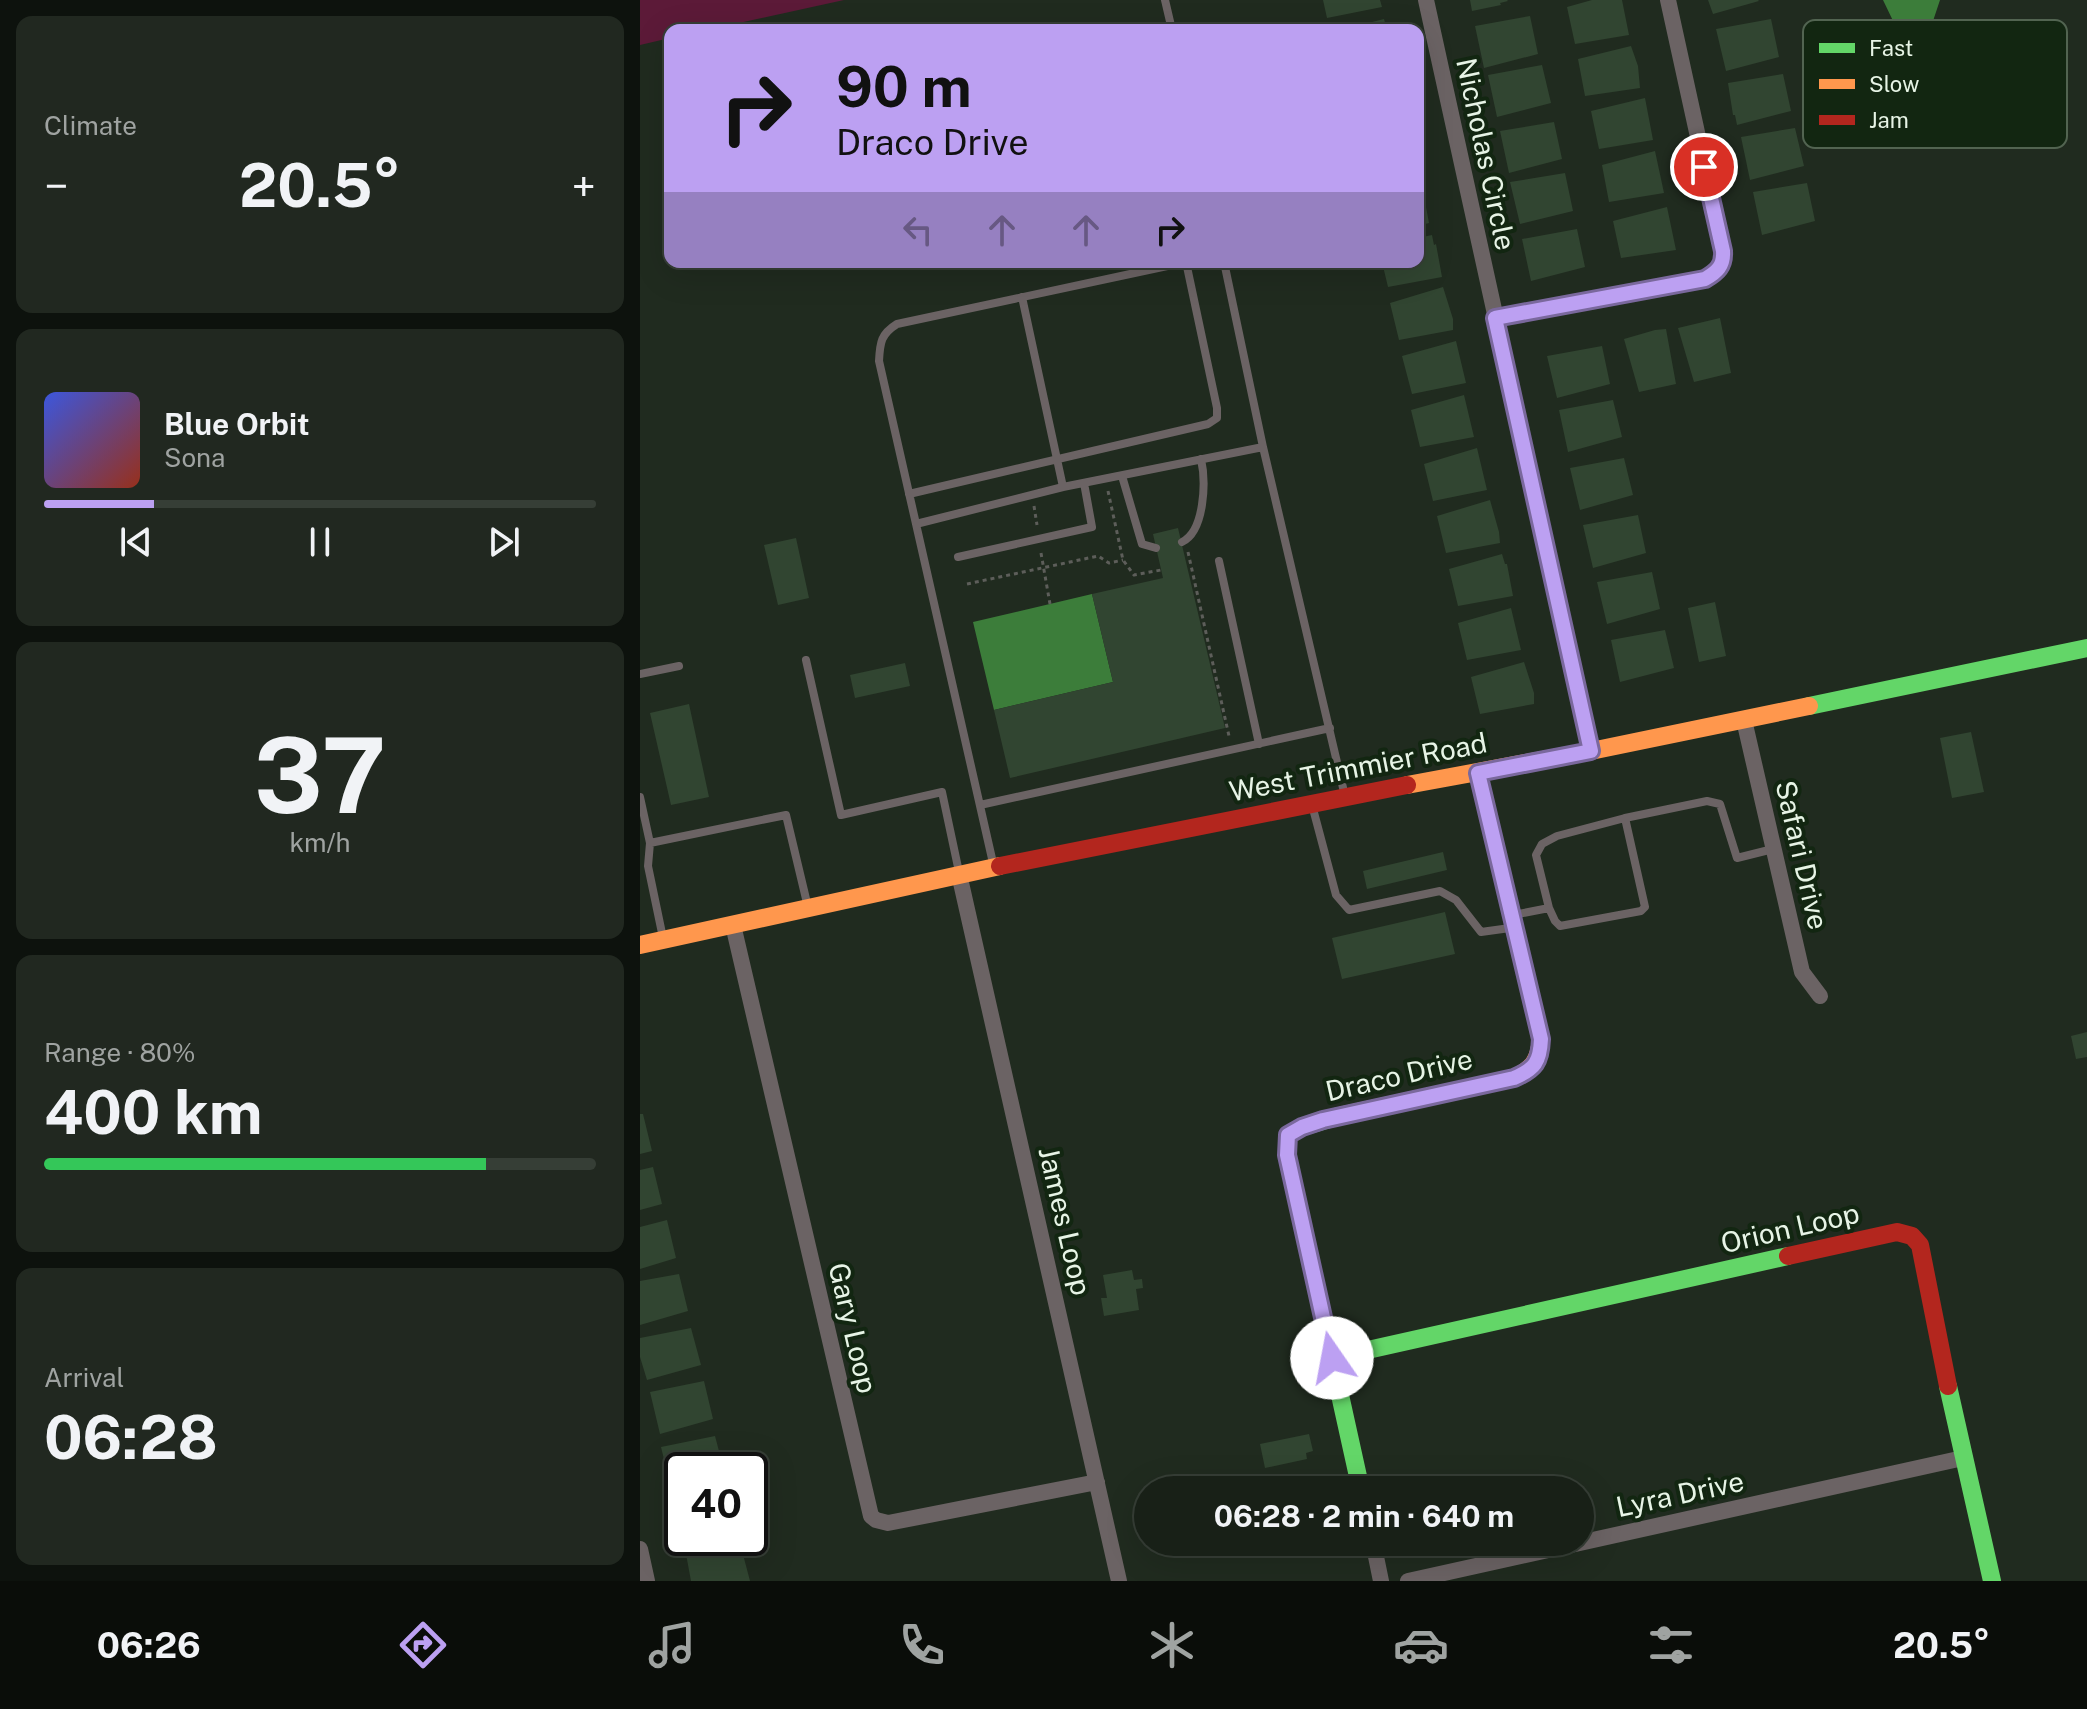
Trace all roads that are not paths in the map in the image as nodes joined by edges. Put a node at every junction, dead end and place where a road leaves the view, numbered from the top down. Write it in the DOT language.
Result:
graph roads {
  1 [pos="1165,0"];
  2 [pos="1426,0"];
  3 [pos="1668,0"];
  4 [pos="1171,24"];
  5 [pos="1158,268"];
  6 [pos="1187,268"];
  7 [pos="1225,268"];
  8 [pos="1022,297"];
  9 [pos="1495,318"];
  10 [pos="1263,447"];
  11 [pos="1058,459"];
  12 [pos="1201,459"];
  13 [pos="1122,476"];
  14 [pos="1084,483"];
  15 [pos="1063,487"];
  16 [pos="909,494"];
  17 [pos="916,524"];
  18 [pos="1184,541"];
  19 [pos="1156,548"];
  20 [pos="958,557"];
  21 [pos="1219,561"];
  22 [pos="2087,648"];
  23 [pos="806,660"];
  24 [pos="679,666"];
  25 [pos="640,674"];
  26 [pos="1744,720"];
  27 [pos="1330,728"];
  28 [pos="1259,744"];
  29 [pos="1591,751"];
  30 [pos="1478,773"];
  31 [pos="1345,796"];
  32 [pos="640,797"];
  33 [pos="1311,803"];
  34 [pos="980,805"];
  35 [pos="1625,818"];
  36 [pos="650,843"];
  37 [pos="1773,849"];
  38 [pos="994,867"];
  39 [pos="959,874"];
  40 [pos="808,908"];
  41 [pos="1549,908"];
  42 [pos="1514,922"];
  43 [pos="733,925"];
  44 [pos="663,940"];
  45 [pos="640,945"];
  46 [pos="1820,996"];
  47 [pos="1332,1358"];
  48 [pos="1963,1458"];
  49 [pos="1358,1476"];
  50 [pos="1097,1482"];
  51 [pos="640,1549"];
  52 [pos="1376,1556"];
  53 [pos="647,1581"];
  54 [pos="1119,1581"];
  55 [pos="1381,1581"];
  56 [pos="1408,1581"];
  57 [pos="1992,1581"];
  1 -- 4 [label="lane"];
  2 -- 9 [label="street, Nicholas Circle"];
  3 -- 9 [label="street"];
  5 -- 8 [label="lane"];
  6 -- 11 [label="lane"];
  7 -- 10 [label="lane"];
  8 -- 11 [label="lane"];
  8 -- 16 [label="lane"];
  9 -- 29 [label="street, Nicholas Circle"];
  10 -- 12 [label="lane"];
  10 -- 27 [label="lane"];
  11 -- 15 [label="lane"];
  11 -- 16 [label="lane"];
  12 -- 13 [label="lane"];
  12 -- 18 [label="lane"];
  13 -- 14 [label="lane"];
  13 -- 19 [label="lane"];
  14 -- 15 [label="lane"];
  14 -- 20 [label="lane"];
  15 -- 17 [label="lane"];
  16 -- 17 [label="lane"];
  17 -- 34 [label="lane"];
  21 -- 28 [label="lane"];
  22 -- 26 [label="street, West Trimmier Road"];
  23 -- 39 [label="lane"];
  24 -- 25 [label="lane"];
  26 -- 29 [label="street, West Trimmier Road"];
  26 -- 37 [label="street, Safari Drive"];
  27 -- 28 [label="lane"];
  27 -- 31 [label="lane"];
  28 -- 34 [label="lane"];
  29 -- 30 [label="street, West Trimmier Road"];
  30 -- 31 [label="street, West Trimmier Road"];
  30 -- 42 [label="street, Draco Drive"];
  31 -- 33 [label="street, West Trimmier Road"];
  32 -- 36 [label="lane"];
  33 -- 38 [label="street, West Trimmier Road"];
  33 -- 42 [label="lane"];
  34 -- 38 [label="lane"];
  35 -- 37 [label="lane"];
  35 -- 41 [label="lane"];
  35 -- 41 [label="lane"];
  36 -- 40 [label="lane"];
  36 -- 44 [label="lane"];
  37 -- 46 [label="street, Safari Drive"];
  38 -- 39 [label="street, West Trimmier Road"];
  39 -- 40 [label="street, West Trimmier Road"];
  39 -- 50 [label="street, James Loop"];
  40 -- 43 [label="street, West Trimmier Road"];
  41 -- 42 [label="lane"];
  42 -- 47 [label="street, Draco Drive"];
  43 -- 44 [label="street, West Trimmier Road"];
  43 -- 50 [label="street, Gary Loop"];
  44 -- 45 [label="street, West Trimmier Road"];
  47 -- 48 [label="street, Orion Loop"];
  47 -- 49 [label="street, Draco Drive"];
  48 -- 56 [label="street, Lyra Drive"];
  48 -- 57 [label="street, Orion Loop"];
  50 -- 54 [label="street, James Loop"];
  51 -- 53 [label="street"];
  52 -- 55 [label="street"];
}
